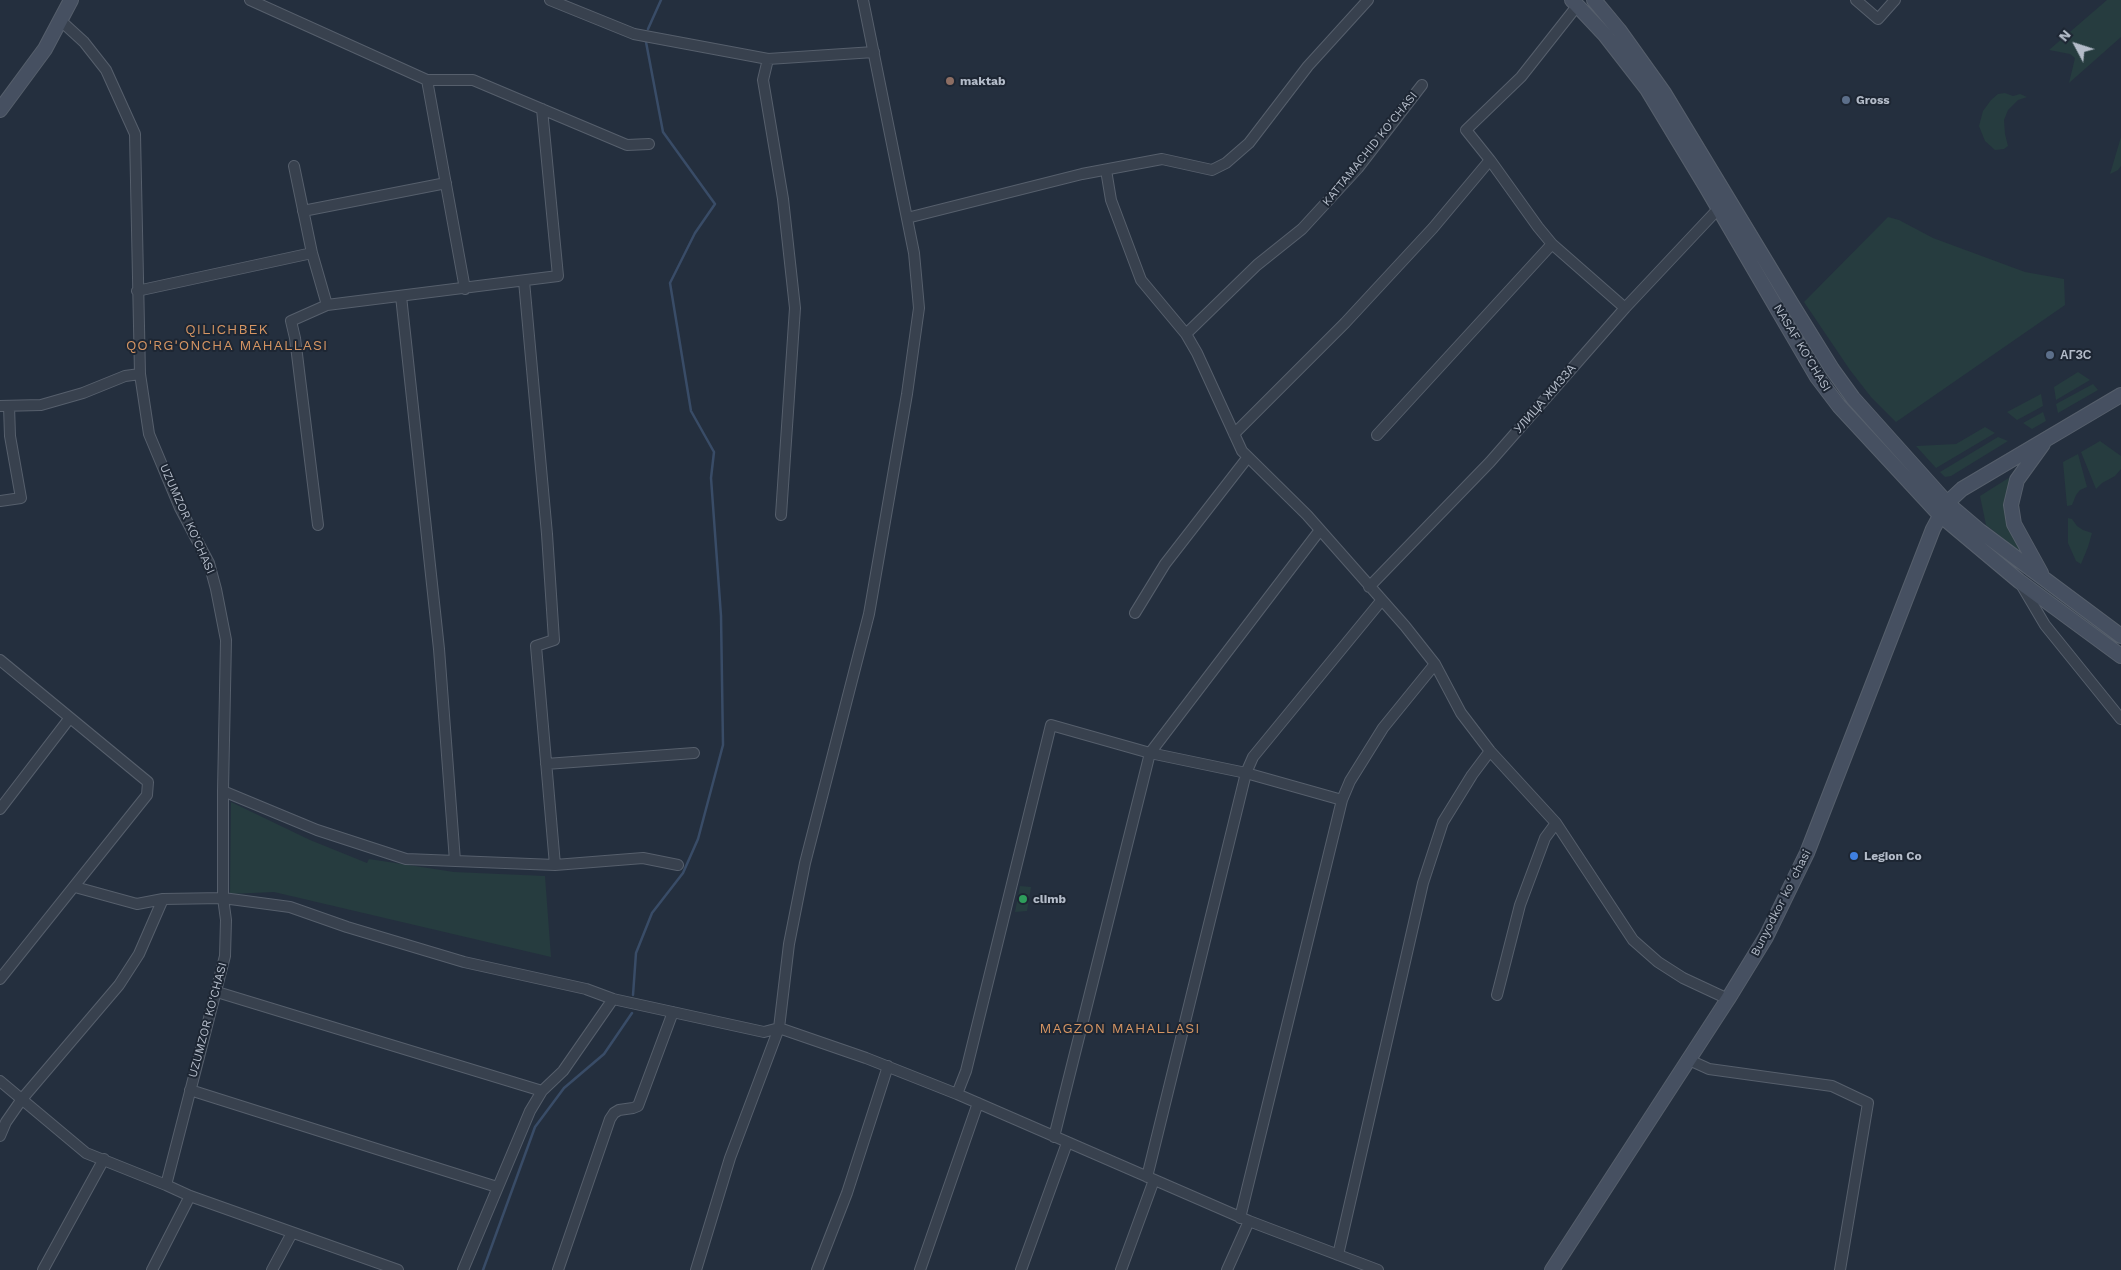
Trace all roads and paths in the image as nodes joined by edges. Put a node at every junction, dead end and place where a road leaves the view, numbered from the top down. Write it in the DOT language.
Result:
graph roads {
  1 [pos="71,0"];
  2 [pos="250,0"];
  3 [pos="550,0"];
  4 [pos="863,0"];
  5 [pos="1368,0"];
  6 [pos="1594,0"];
  7 [pos="1856,0"];
  8 [pos="1895,0"];
  9 [pos="1575,3"];
  10 [pos="61,21"];
  11 [pos="874,52"];
  12 [pos="768,59"];
  13 [pos="427,80"];
  14 [pos="1422,85"];
  15 [pos="542,109"];
  16 [pos="0,110"];
  17 [pos="649,144"];
  18 [pos="1490,160"];
  19 [pos="294,166"];
  20 [pos="1106,170"];
  21 [pos="446,183"];
  22 [pos="1719,208"];
  23 [pos="303,211"];
  24 [pos="907,218"];
  25 [pos="1552,244"];
  26 [pos="312,253"];
  27 [pos="524,281"];
  28 [pos="465,289"];
  29 [pos="137,291"];
  30 [pos="402,296"];
  31 [pos="326,305"];
  32 [pos="1624,308"];
  33 [pos="1186,334"];
  34 [pos="140,374"];
  35 [pos="2121,395"];
  36 [pos="4,406"];
  37 [pos="1234,434"];
  38 [pos="1377,435"];
  39 [pos="2046,440"];
  40 [pos="1248,457"];
  41 [pos="0,501"];
  42 [pos="1943,508"];
  43 [pos="782,515"];
  44 [pos="318,525"];
  45 [pos="1320,530"];
  46 [pos="2019,581"];
  47 [pos="2049,584"];
  48 [pos="1369,587"];
  49 [pos="1381,601"];
  50 [pos="1136,613"];
  51 [pos="2121,636"];
  52 [pos="2121,656"];
  53 [pos="0,660"];
  54 [pos="1435,664"];
  55 [pos="69,719"];
  56 [pos="2121,719"];
  57 [pos="1490,751"];
  58 [pos="1150,752"];
  59 [pos="694,753"];
  60 [pos="546,764"];
  61 [pos="1246,773"];
  62 [pos="223,791"];
  63 [pos="1342,800"];
  64 [pos="0,809"];
  65 [pos="1556,824"];
  66 [pos="455,861"];
  67 [pos="556,866"];
  68 [pos="678,866"];
  69 [pos="75,887"];
  70 [pos="223,898"];
  71 [pos="163,899"];
  72 [pos="0,978"];
  73 [pos="217,992"];
  74 [pos="1497,994"];
  75 [pos="614,999"];
  76 [pos="1728,999"];
  77 [pos="673,1012"];
  78 [pos="779,1028"];
  79 [pos="1687,1059"];
  80 [pos="888,1066"];
  81 [pos="0,1081"];
  82 [pos="190,1090"];
  83 [pos="542,1091"];
  84 [pos="957,1094"];
  85 [pos="22,1099"];
  86 [pos="978,1103"];
  87 [pos="0,1136"];
  88 [pos="1054,1137"];
  89 [pos="1067,1144"];
  90 [pos="104,1159"];
  91 [pos="1151,1179"];
  92 [pos="166,1185"];
  93 [pos="497,1187"];
  94 [pos="190,1196"];
  95 [pos="1245,1219"];
  96 [pos="292,1233"];
  97 [pos="1338,1255"];
  98 [pos="371,1260"];
  99 [pos="43,1270"];
  100 [pos="152,1270"];
  101 [pos="272,1270"];
  102 [pos="366,1270"];
  103 [pos="398,1270"];
  104 [pos="463,1270"];
  105 [pos="558,1270"];
  106 [pos="696,1270"];
  107 [pos="817,1270"];
  108 [pos="920,1270"];
  109 [pos="1021,1270"];
  110 [pos="1121,1270"];
  111 [pos="1227,1270"];
  112 [pos="1378,1270"];
  113 [pos="1552,1270"];
  114 [pos="1840,1270"];
  1 -- 10 [label="main road"];
  2 -- 13 [label="street"];
  3 -- 12 [label="street"];
  4 -- 11 [label="street"];
  5 -- 20 [label="street"];
  6 -- 42 [label="main road, NASAF KO‘CHASI"];
  7 -- 8 [label="street"];
  9 -- 18 [label="street"];
  9 -- 22 [label="main road, NASAF KO‘CHASI"];
  10 -- 16 [label="main road"];
  10 -- 29 [label="street, UZUMZOR KO'CHASI"];
  11 -- 12 [label="street"];
  11 -- 24 [label="street"];
  12 -- 43 [label="street"];
  13 -- 15 [label="street"];
  13 -- 21 [label="street"];
  14 -- 33 [label="street, KATTAMACHID KO'CHASI"];
  15 -- 17 [label="street"];
  15 -- 27 [label="street"];
  18 -- 25 [label="street"];
  18 -- 37 [label="street"];
  19 -- 23 [label="street"];
  20 -- 24 [label="street"];
  20 -- 33 [label="street"];
  21 -- 23 [label="street"];
  21 -- 28 [label="street"];
  22 -- 32 [label="street, УЛИЦА ЖИЗЗА"];
  22 -- 42 [label="main road, NASAF KO‘CHASI"];
  23 -- 26 [label="street"];
  24 -- 78 [label="street"];
  25 -- 32 [label="street"];
  25 -- 38 [label="street"];
  26 -- 29 [label="street"];
  26 -- 31 [label="street"];
  27 -- 28 [label="street"];
  27 -- 60 [label="street"];
  28 -- 30 [label="street"];
  29 -- 34 [label="street, UZUMZOR KO'CHASI"];
  30 -- 31 [label="street"];
  30 -- 66 [label="street"];
  31 -- 44 [label="street"];
  32 -- 48 [label="street, УЛИЦА ЖИЗЗА"];
  33 -- 37 [label="street"];
  34 -- 36 [label="street"];
  34 -- 62 [label="street, UZUMZOR KO'CHASI"];
  35 -- 39 [label="main road"];
  36 -- 41 [label="street"];
  37 -- 40 [label="street"];
  39 -- 42 [label="main road"];
  39 -- 47 [label="main road"];
  40 -- 45 [label="street"];
  40 -- 50 [label="street"];
  42 -- 46 [label="main road, NASAF KO‘CHASI"];
  42 -- 47 [label="main road, NASAF KO‘CHASI"];
  42 -- 76 [label="main road, Bunyodkor koʻchasi"];
  45 -- 48 [label="street"];
  45 -- 58 [label="street"];
  46 -- 52 [label="main road, NASAF KO‘CHASI"];
  46 -- 56 [label="street"];
  47 -- 51 [label="main road, NASAF KO‘CHASI"];
  48 -- 49 [label="street"];
  49 -- 54 [label="street"];
  49 -- 61 [label="street"];
  53 -- 55 [label="street"];
  54 -- 57 [label="street"];
  54 -- 63 [label="street"];
  55 -- 64 [label="street"];
  55 -- 69 [label="street"];
  57 -- 65 [label="street"];
  57 -- 97 [label="street"];
  58 -- 61 [label="street"];
  58 -- 84 [label="street"];
  58 -- 88 [label="street"];
  59 -- 60 [label="street"];
  60 -- 67 [label="street"];
  61 -- 63 [label="street"];
  61 -- 91 [label="street"];
  62 -- 66 [label="street"];
  62 -- 70 [label="street, UZUMZOR KO'CHASI"];
  63 -- 95 [label="street"];
  65 -- 74 [label="street"];
  65 -- 76 [label="street"];
  66 -- 67 [label="street"];
  67 -- 68 [label="street"];
  69 -- 71 [label="street"];
  69 -- 72 [label="street"];
  70 -- 71 [label="street"];
  70 -- 73 [label="street, UZUMZOR KO'CHASI"];
  70 -- 75 [label="street"];
  71 -- 85 [label="street"];
  73 -- 82 [label="street, UZUMZOR KO'CHASI"];
  73 -- 83 [label="street"];
  75 -- 77 [label="street"];
  75 -- 83 [label="street"];
  76 -- 79 [label="main road, Bunyodkor koʻchasi"];
  77 -- 78 [label="street"];
  77 -- 105 [label="street"];
  78 -- 80 [label="street"];
  78 -- 106 [label="street"];
  79 -- 113 [label="main road, Bunyodkor koʻchasi"];
  79 -- 114 [label="street"];
  80 -- 84 [label="street"];
  80 -- 107 [label="street"];
  81 -- 85 [label="street"];
  82 -- 92 [label="street, UZUMZOR KO'CHASI"];
  82 -- 93 [label="street"];
  83 -- 93 [label="street"];
  84 -- 86 [label="street"];
  85 -- 87 [label="street"];
  85 -- 90 [label="street"];
  86 -- 88 [label="street"];
  86 -- 108 [label="street"];
  88 -- 89 [label="street"];
  89 -- 91 [label="street"];
  89 -- 109 [label="street"];
  90 -- 92 [label="street"];
  90 -- 99 [label="street"];
  91 -- 95 [label="street"];
  91 -- 110 [label="street"];
  92 -- 94 [label="street"];
  93 -- 104 [label="street"];
  94 -- 96 [label="street"];
  94 -- 100 [label="street"];
  95 -- 97 [label="street"];
  95 -- 111 [label="street"];
  96 -- 98 [label="street"];
  96 -- 101 [label="street"];
  97 -- 112 [label="street"];
  98 -- 102 [label="street"];
  98 -- 103 [label="street"];
}
